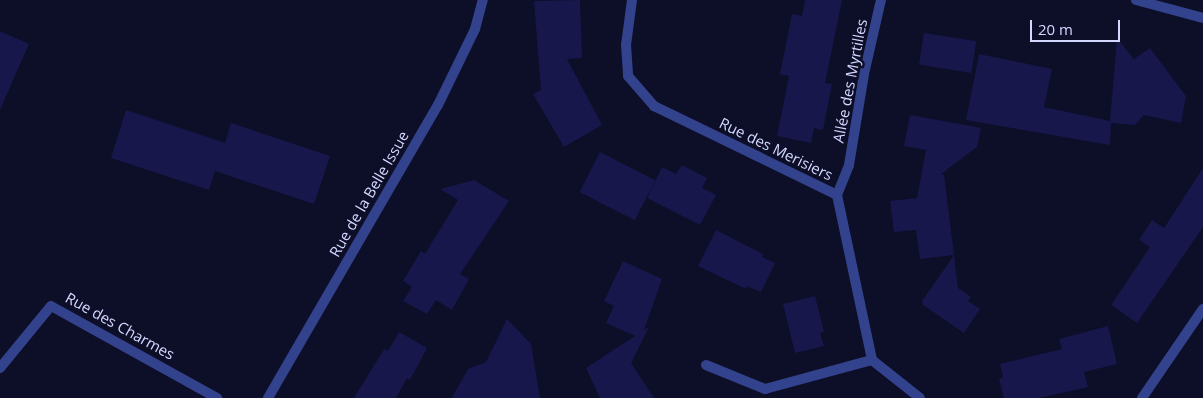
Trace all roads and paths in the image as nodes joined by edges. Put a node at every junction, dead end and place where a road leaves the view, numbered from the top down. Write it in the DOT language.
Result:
graph roads {
  1 [pos="483,0"];
  2 [pos="632,0"];
  3 [pos="881,0"];
  4 [pos="1136,0"];
  5 [pos="1203,18"];
  6 [pos="837,195"];
  7 [pos="1203,309"];
  8 [pos="872,360"];
  9 [pos="706,365"];
  10 [pos="0,368"];
  11 [pos="217,398"];
  12 [pos="268,398"];
  13 [pos="920,398"];
  14 [pos="1142,398"];
  1 -- 12 [label="street, Rue de la Belle Issue"];
  2 -- 6 [label="street, Rue des Merisiers"];
  3 -- 6 [label="street, Allée des Myrtilles"];
  4 -- 5 [label="street"];
  6 -- 8 [label="street, Rue des Merisiers"];
  7 -- 14 [label="street"];
  8 -- 9 [label="street"];
  8 -- 13 [label="street"];
  10 -- 11 [label="street, Rue des Charmes"];
}
